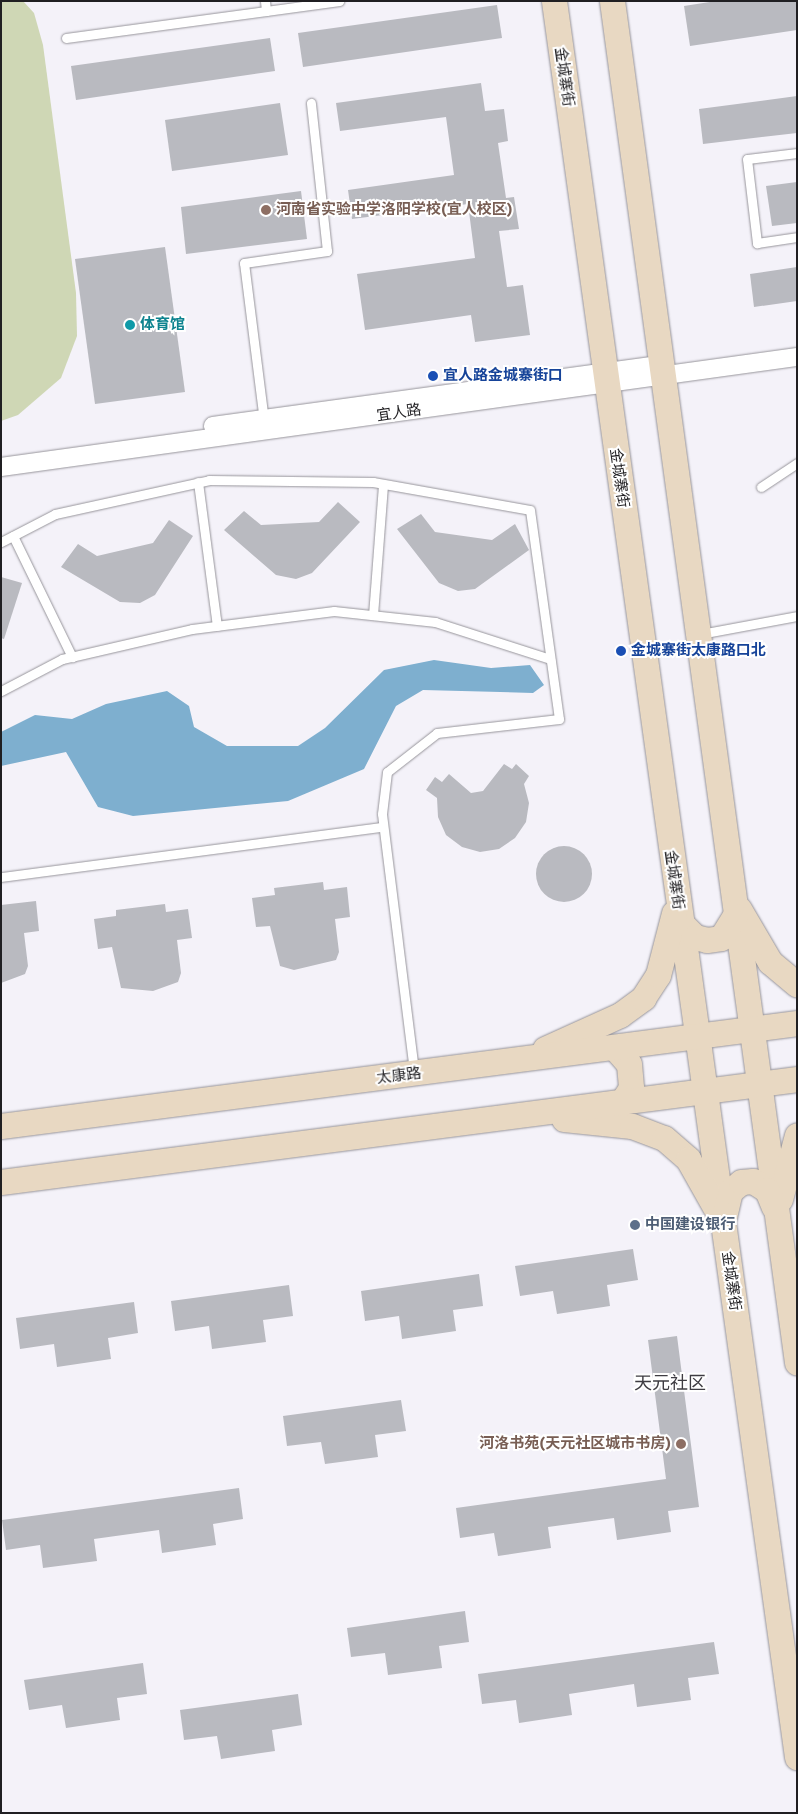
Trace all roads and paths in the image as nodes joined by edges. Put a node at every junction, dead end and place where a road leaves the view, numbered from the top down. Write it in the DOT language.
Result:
graph roads {
  1 [pos="339,1"];
  2 [pos="554,1"];
  3 [pos="612,1"];
  4 [pos="265,6"];
  5 [pos="66,38"];
  6 [pos="311,103"];
  7 [pos="797,153"];
  8 [pos="797,237"];
  9 [pos="797,345"];
  10 [pos="797,357"];
  11 [pos="661,370"];
  12 [pos="605,379"];
  13 [pos="265,425"];
  14 [pos="1,455"];
  15 [pos="797,463"];
  16 [pos="1,467"];
  17 [pos="198,482"];
  18 [pos="383,484"];
  19 [pos="761,486"];
  20 [pos="12,536"];
  21 [pos="1,542"];
  22 [pos="373,615"];
  23 [pos="797,616"];
  24 [pos="216,626"];
  25 [pos="697,635"];
  26 [pos="72,657"];
  27 [pos="550,659"];
  28 [pos="1,691"];
  29 [pos="384,827"];
  30 [pos="1,877"];
  31 [pos="734,907"];
  32 [pos="679,912"];
  33 [pos="797,985"];
  34 [pos="797,1023"];
  35 [pos="750,1030"];
  36 [pos="696,1037"];
  37 [pos="615,1048"];
  38 [pos="520,1060"];
  39 [pos="414,1074"];
  40 [pos="797,1079"];
  41 [pos="759,1084"];
  42 [pos="704,1091"];
  43 [pos="622,1102"];
  44 [pos="521,1115"];
  45 [pos="1,1126"];
  46 [pos="797,1136"];
  47 [pos="1,1182"];
  48 [pos="777,1213"];
  49 [pos="723,1222"];
  50 [pos="797,1362"];
  51 [pos="797,1758"];
  1 -- 4 [label="lane"];
  2 -- 12 [label="main road, 金城寨街"];
  3 -- 11 [label="main road"];
  4 -- 5 [label="lane"];
  6 -- 13 [label="lane"];
  7 -- 8 [label="lane"];
  9 -- 11 [label="street, 宜人路"];
  10 -- 11 [label="street, 宜人路"];
  11 -- 12 [label="street, 宜人路"];
  11 -- 25 [label="main road"];
  12 -- 13 [label="street, 宜人路"];
  12 -- 32 [label="main road, 金城寨街"];
  13 -- 14 [label="street, 宜人路"];
  13 -- 16 [label="street, 宜人路"];
  15 -- 19 [label="lane"];
  17 -- 18 [label="lane"];
  17 -- 20 [label="lane"];
  17 -- 24 [label="lane"];
  18 -- 22 [label="lane"];
  18 -- 27 [label="lane"];
  20 -- 21 [label="lane"];
  20 -- 26 [label="lane"];
  22 -- 24 [label="lane"];
  22 -- 27 [label="lane"];
  23 -- 25 [label="lane"];
  24 -- 26 [label="lane"];
  25 -- 31 [label="main road"];
  26 -- 28 [label="lane"];
  27 -- 29 [label="lane"];
  29 -- 30 [label="lane"];
  29 -- 39 [label="lane"];
  31 -- 32 [label="main road"];
  31 -- 33 [label="main road"];
  31 -- 35 [label="main road"];
  32 -- 36 [label="main road, 金城寨街"];
  32 -- 38 [label="main road"];
  34 -- 35 [label="main road, 太康路"];
  35 -- 36 [label="main road, 太康路"];
  35 -- 41 [label="main road"];
  36 -- 37 [label="main road, 太康路"];
  36 -- 42 [label="main road, 金城寨街"];
  37 -- 38 [label="main road, 太康路"];
  37 -- 43 [label="main road"];
  38 -- 39 [label="main road, 太康路"];
  39 -- 45 [label="main road, 太康路"];
  40 -- 41 [label="main road"];
  41 -- 42 [label="main road"];
  41 -- 48 [label="main road"];
  42 -- 43 [label="main road"];
  42 -- 49 [label="main road, 金城寨街"];
  43 -- 44 [label="main road"];
  44 -- 47 [label="main road"];
  44 -- 49 [label="main road"];
  46 -- 48 [label="main road"];
  48 -- 49 [label="main road"];
  48 -- 50 [label="main road"];
  49 -- 51 [label="main road, 金城寨街"];
}
